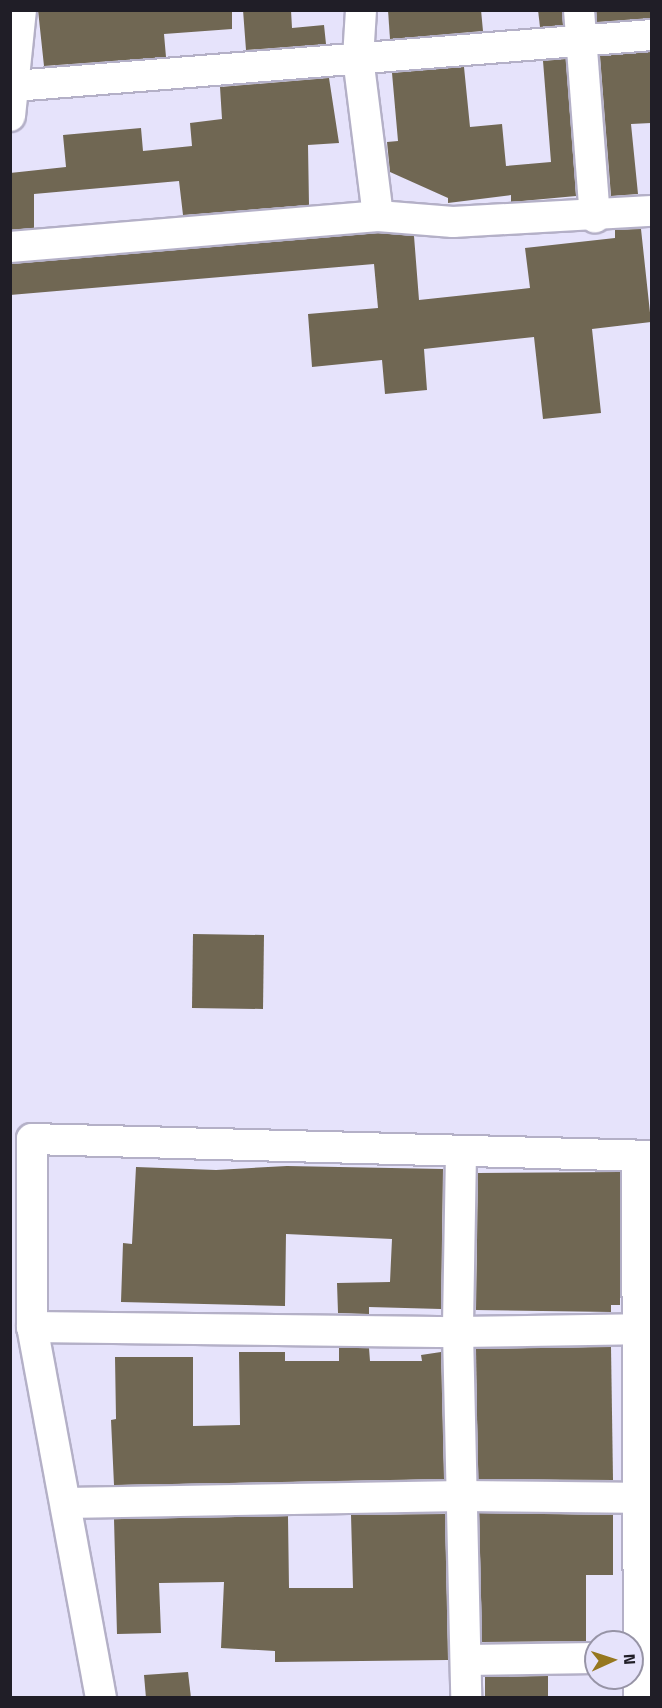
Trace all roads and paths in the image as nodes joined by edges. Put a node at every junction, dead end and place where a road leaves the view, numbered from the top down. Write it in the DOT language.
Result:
graph roads {
  1 [pos="21,10"];
  2 [pos="361,10"];
  3 [pos="579,10"];
  4 [pos="651,35"];
  5 [pos="582,41"];
  6 [pos="358,58"];
  7 [pos="14,86"];
  8 [pos="10,116"];
  9 [pos="651,212"];
  10 [pos="378,216"];
  11 [pos="595,218"];
  12 [pos="10,248"];
  13 [pos="461,1153"];
  14 [pos="644,1156"];
  15 [pos="32,1327"];
  16 [pos="643,1329"];
  17 [pos="458,1332"];
  18 [pos="462,1496"];
  19 [pos="644,1498"];
  20 [pos="66,1503"];
  21 [pos="641,1630"];
  22 [pos="584,1658"];
  23 [pos="466,1660"];
  24 [pos="101,1698"];
  25 [pos="466,1698"];
  1 -- 7 [label="street"];
  2 -- 6 [label="street"];
  3 -- 5 [label="street"];
  4 -- 5 [label="street"];
  5 -- 6 [label="street"];
  5 -- 11 [label="street"];
  6 -- 7 [label="street"];
  6 -- 10 [label="street"];
  7 -- 8 [label="street"];
  9 -- 11 [label="street"];
  10 -- 11 [label="street"];
  10 -- 12 [label="street"];
  13 -- 14 [label="street"];
  13 -- 15 [label="street"];
  13 -- 17 [label="street"];
  14 -- 16 [label="street"];
  15 -- 17 [label="street"];
  15 -- 20 [label="street"];
  16 -- 17 [label="street"];
  16 -- 19 [label="street"];
  17 -- 18 [label="street"];
  18 -- 19 [label="street"];
  18 -- 20 [label="street"];
  18 -- 23 [label="street"];
  19 -- 21 [label="street"];
  20 -- 24 [label="street"];
  22 -- 23 [label="street"];
  23 -- 25 [label="street"];
}
